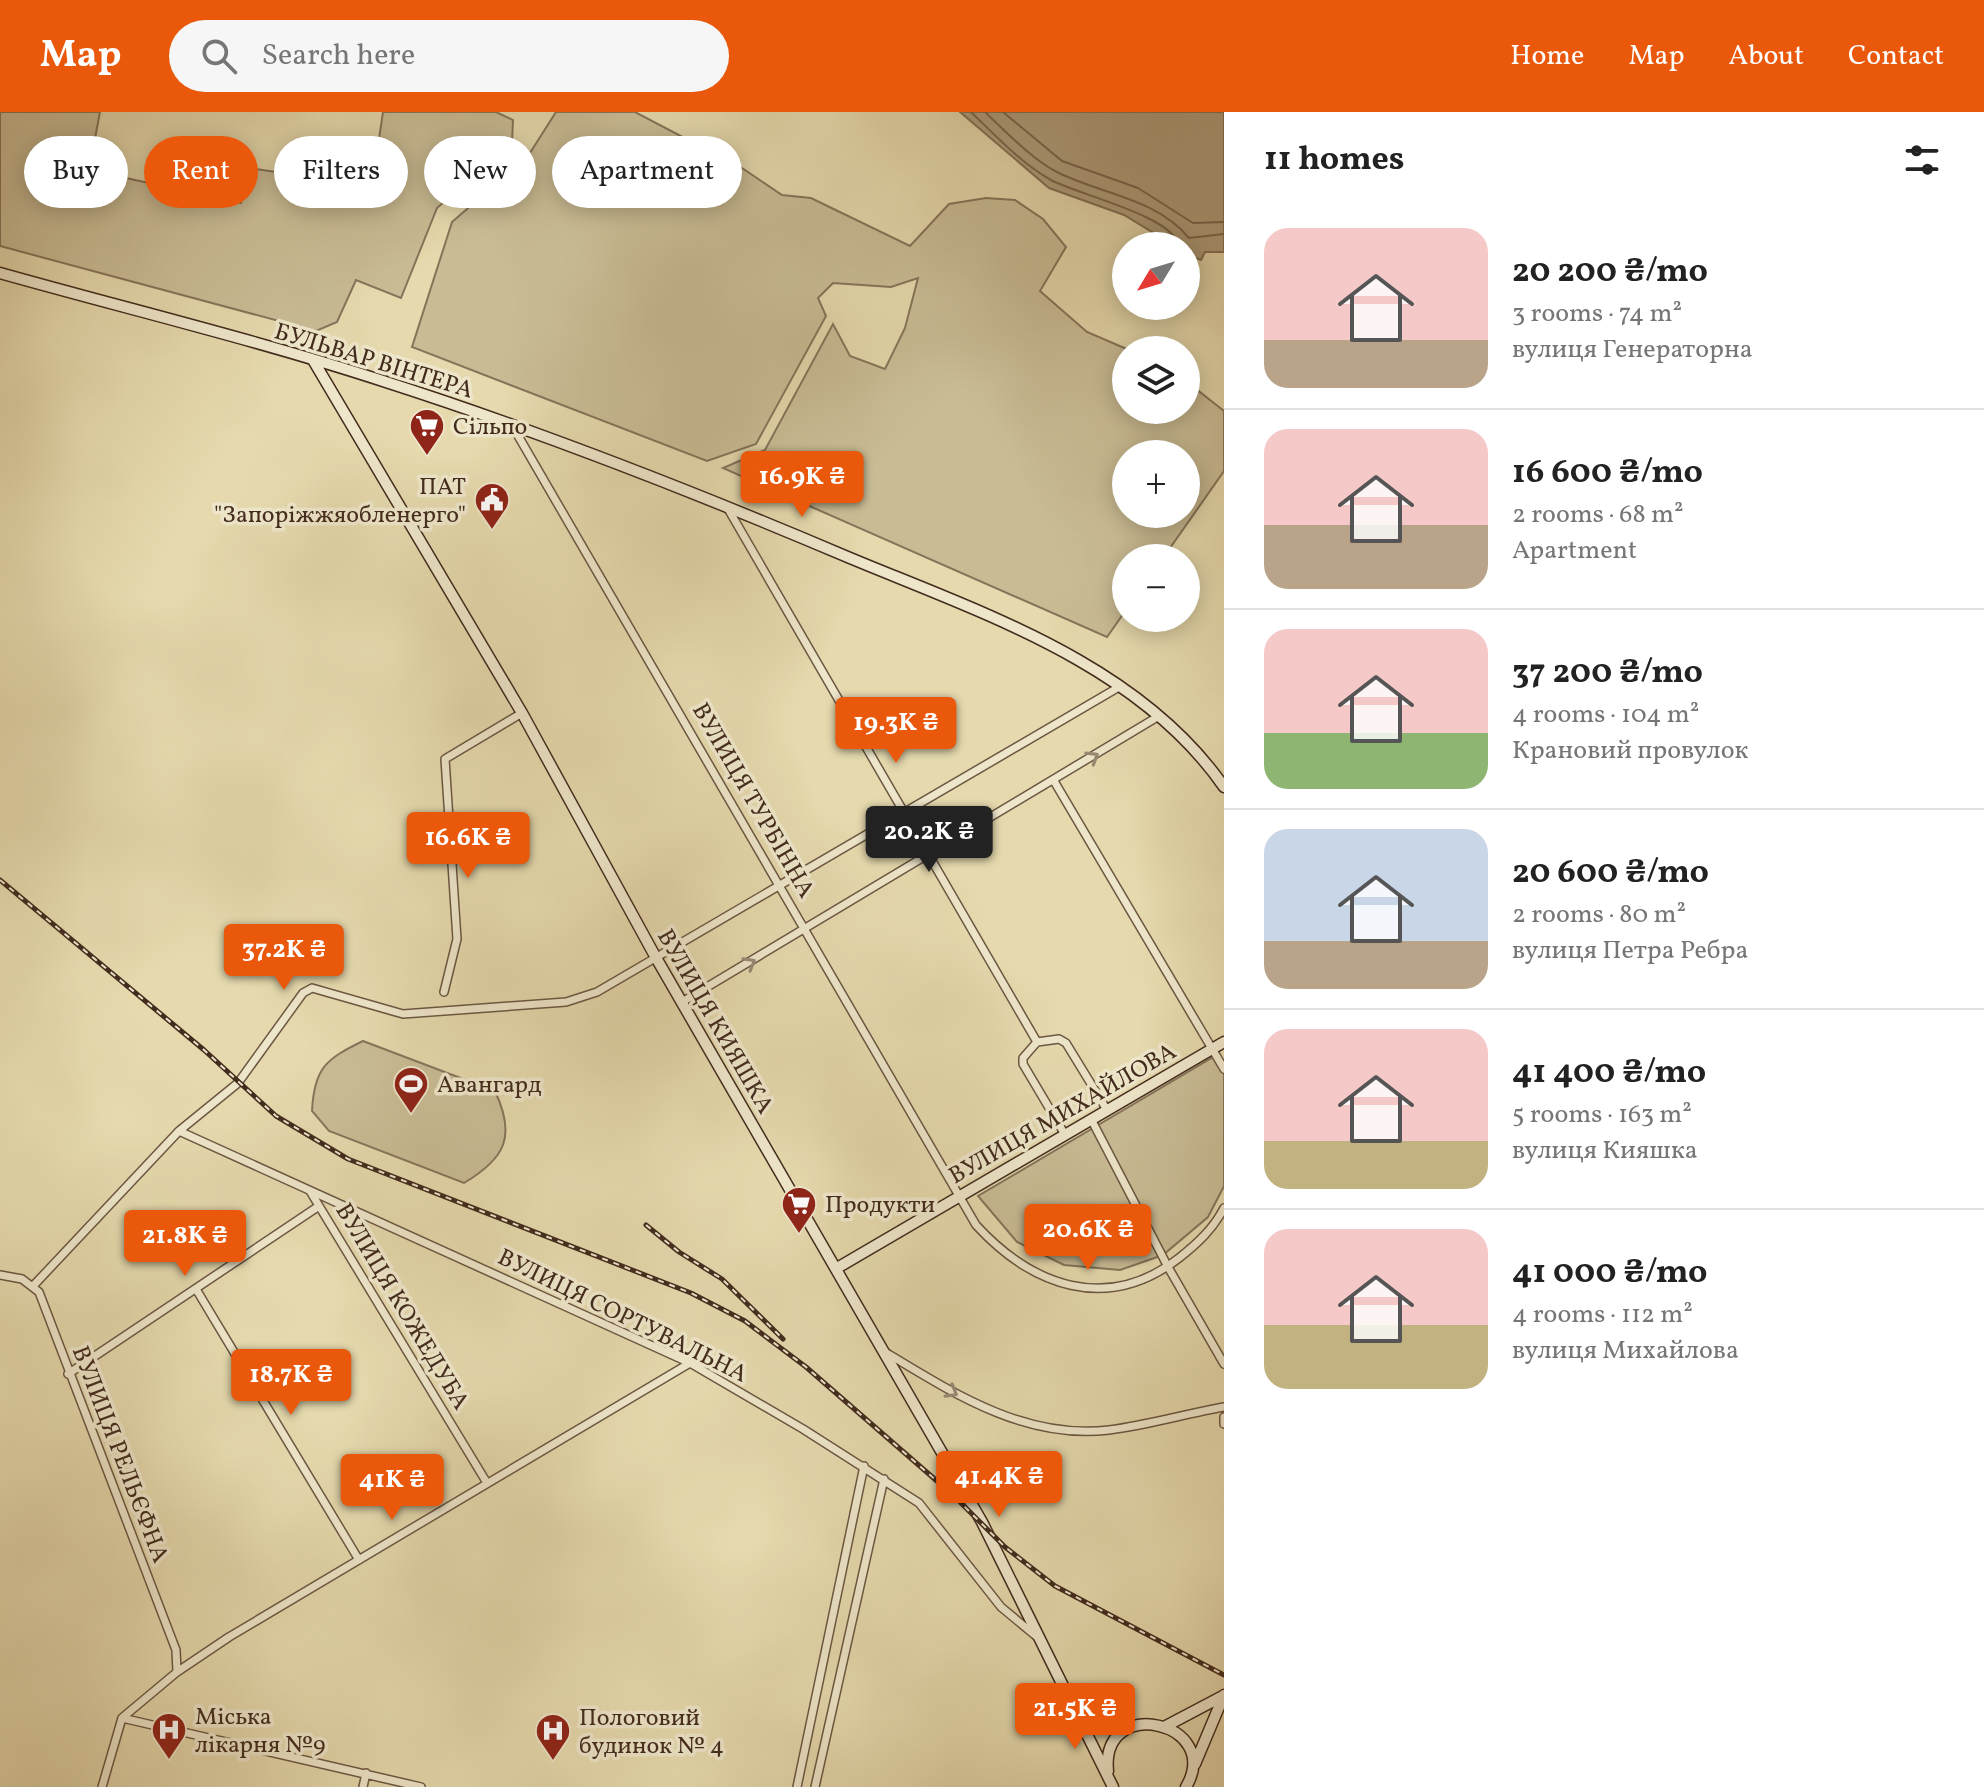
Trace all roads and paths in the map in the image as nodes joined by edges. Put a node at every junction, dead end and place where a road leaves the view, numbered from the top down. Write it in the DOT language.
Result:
graph roads {
  1 [pos="0,273"];
  2 [pos="313,360"];
  3 [pos="512,425"];
  4 [pos="726,506"];
  5 [pos="1119,687"];
  6 [pos="522,713"];
  7 [pos="1159,716"];
  8 [pos="1054,781"];
  9 [pos="1224,787"];
  10 [pos="904,810"];
  11 [pos="930,855"];
  12 [pos="778,884"];
  13 [pos="805,930"];
  14 [pos="655,956"];
  15 [pos="444,992"];
  16 [pos="682,1002"];
  17 [pos="1037,1042"];
  18 [pos="1224,1042"];
  19 [pos="1213,1048"];
  20 [pos="1224,1069"];
  21 [pos="1107,1110"];
  22 [pos="1091,1119"];
  23 [pos="179,1131"];
  24 [pos="1064,1133"];
  25 [pos="309,1190"];
  26 [pos="958,1197"];
  27 [pos="319,1206"];
  28 [pos="1224,1208"];
  29 [pos="1168,1267"];
  30 [pos="837,1268"];
  31 [pos="0,1275"];
  32 [pos="34,1285"];
  33 [pos="196,1289"];
  34 [pos="885,1352"];
  35 [pos="690,1363"];
  36 [pos="1224,1364"];
  37 [pos="68,1374"];
  38 [pos="1224,1407"];
  39 [pos="1224,1417"];
  40 [pos="1224,1424"];
  41 [pos="864,1466"];
  42 [pos="884,1479"];
  43 [pos="487,1483"];
  44 [pos="359,1560"];
  45 [pos="1036,1636"];
  46 [pos="177,1672"];
  47 [pos="1224,1695"];
  48 [pos="1071,1709"];
  49 [pos="122,1718"];
  50 [pos="1132,1726"];
  51 [pos="1166,1726"];
  52 [pos="366,1773"];
  53 [pos="1189,1781"];
  54 [pos="1111,1782"];
  55 [pos="102,1787"];
  56 [pos="363,1787"];
  57 [pos="421,1787"];
  58 [pos="797,1787"];
  59 [pos="815,1787"];
  1 -- 2 [label="street, БУЛЬВАР ВІНТЕРА"];
  2 -- 3 [label="street, БУЛЬВАР ВІНТЕРА"];
  2 -- 6 [label="street, ВУЛИЦЯ КИЯШКА"];
  3 -- 4 [label="street, БУЛЬВАР ВІНТЕРА"];
  3 -- 12 [label="street, ВУЛИЦЯ ТУРБІННА"];
  4 -- 5 [label="street, БУЛЬВАР ВІНТЕРА"];
  4 -- 10 [label="street"];
  5 -- 7 [label="street, БУЛЬВАР ВІНТЕРА"];
  5 -- 10 [label="street"];
  6 -- 14 [label="street, ВУЛИЦЯ КИЯШКА"];
  6 -- 15 [label="street"];
  8 -- 7 [label="street, one-way"];
  7 -- 9 [label="street, БУЛЬВАР ВІНТЕРА"];
  8 -- 11 [label="street"];
  8 -- 19 [label="street"];
  10 -- 11 [label="street"];
  10 -- 12 [label="street"];
  11 -- 13 [label="street"];
  11 -- 17 [label="street"];
  12 -- 13 [label="street, ВУЛИЦЯ ТУРБІННА"];
  12 -- 14 [label="street"];
  16 -- 13 [label="street, one-way"];
  13 -- 26 [label="street, ВУЛИЦЯ ТУРБІННА"];
  14 -- 16 [label="street, ВУЛИЦЯ КИЯШКА"];
  14 -- 23 [label="street"];
  16 -- 30 [label="street, ВУЛИЦЯ КИЯШКА"];
  17 -- 21 [label="street"];
  17 -- 24 [label="street"];
  18 -- 19 [label="street, ВУЛИЦЯ МИХАЙЛОВА"];
  19 -- 20 [label="street"];
  19 -- 21 [label="street, ВУЛИЦЯ МИХАЙЛОВА"];
  21 -- 22 [label="street, ВУЛИЦЯ МИХАЙЛОВА"];
  22 -- 24 [label="street, ВУЛИЦЯ МИХАЙЛОВА"];
  22 -- 29 [label="street"];
  23 -- 25 [label="street, ВУЛИЦЯ СОРТУВАЛЬНА"];
  23 -- 32 [label="street"];
  24 -- 26 [label="street, ВУЛИЦЯ МИХАЙЛОВА"];
  25 -- 27 [label="street, ВУЛИЦЯ КОЖЕДУБА"];
  25 -- 35 [label="street, ВУЛИЦЯ СОРТУВАЛЬНА"];
  26 -- 29 [label="street, ВУЛИЦЯ ТУРБІННА"];
  26 -- 30 [label="street, ВУЛИЦЯ МИХАЙЛОВА"];
  27 -- 33 [label="street"];
  27 -- 43 [label="street, ВУЛИЦЯ КОЖЕДУБА"];
  28 -- 29 [label="street, ВУЛИЦЯ ТУРБІННА"];
  29 -- 36 [label="street"];
  30 -- 34 [label="street, ВУЛИЦЯ КИЯШКА"];
  31 -- 32 [label="street"];
  32 -- 37 [label="street, ВУЛИЦЯ РЕЛЬЄФНА"];
  33 -- 37 [label="street"];
  33 -- 44 [label="street"];
  34 -- 38 [label="street, one-way"];
  34 -- 45 [label="street, ВУЛИЦЯ КИЯШКА"];
  35 -- 41 [label="street, ВУЛИЦЯ СОРТУВАЛЬНА"];
  35 -- 43 [label="street"];
  37 -- 46 [label="street, ВУЛИЦЯ РЕЛЬЄФНА"];
  39 -- 40 [label="street"];
  41 -- 42 [label="street, ВУЛИЦЯ СОРТУВАЛЬНА"];
  41 -- 58 [label="street"];
  42 -- 45 [label="street, ВУЛИЦЯ СОРТУВАЛЬНА"];
  42 -- 59 [label="street"];
  43 -- 44 [label="street"];
  44 -- 46 [label="street"];
  45 -- 48 [label="street, ВУЛИЦЯ КИЯШКА"];
  46 -- 49 [label="street"];
  47 -- 51 [label="street"];
  47 -- 53 [label="street"];
  48 -- 50 [label="street"];
  48 -- 54 [label="street, ВУЛИЦЯ КИЯШКА"];
  49 -- 52 [label="street"];
  49 -- 55 [label="street"];
  50 -- 51 [label="street"];
  50 -- 54 [label="street"];
  51 -- 53 [label="street"];
  52 -- 56 [label="street"];
  52 -- 57 [label="street"];
}
